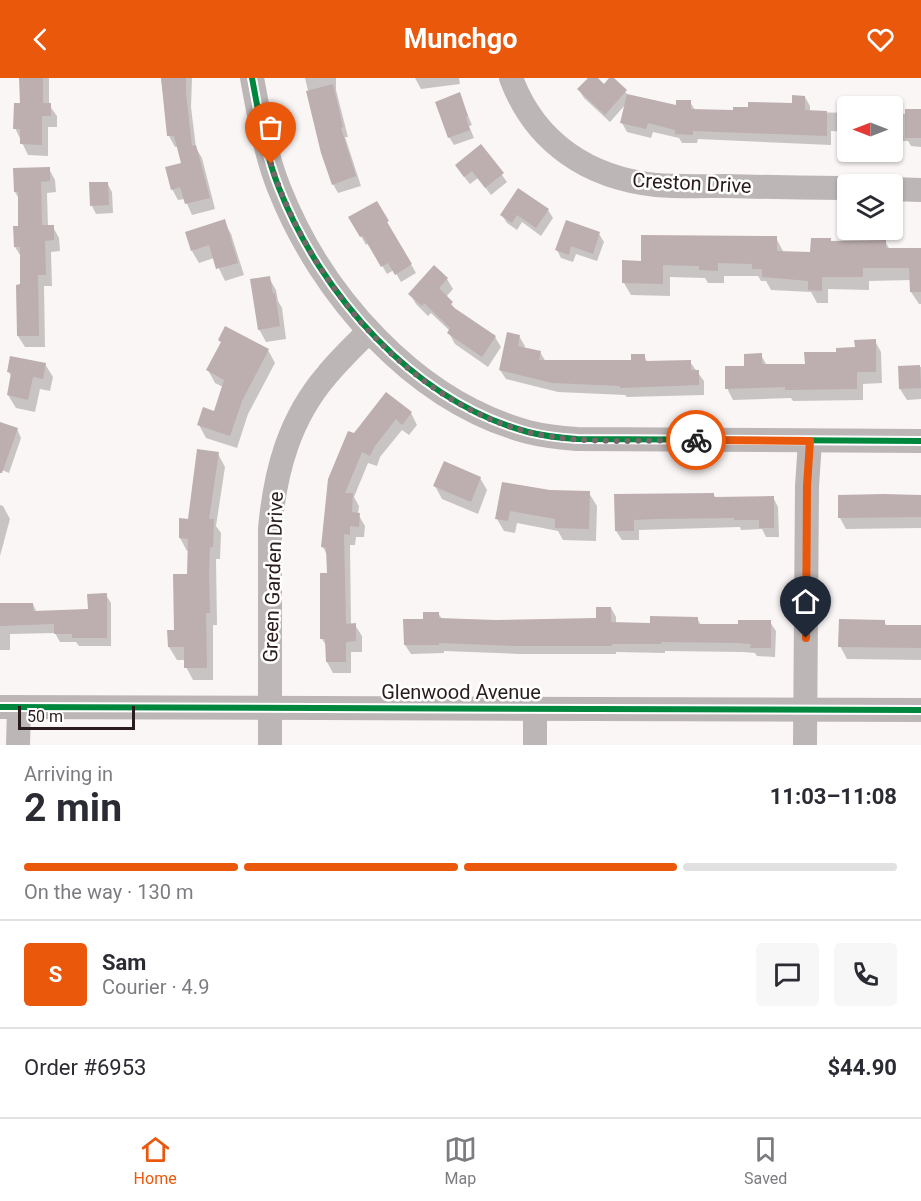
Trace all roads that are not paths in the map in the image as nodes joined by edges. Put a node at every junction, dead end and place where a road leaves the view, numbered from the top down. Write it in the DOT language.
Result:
graph roads {
  1 [pos="252,78"];
  2 [pos="511,78"];
  3 [pos="837,188"];
  4 [pos="903,189"];
  5 [pos="921,190"];
  6 [pos="369,331"];
  7 [pos="810,441"];
  8 [pos="921,441"];
  9 [pos="9,707"];
  10 [pos="270,708"];
  11 [pos="536,708"];
  12 [pos="805,709"];
  13 [pos="921,710"];
  14 [pos="18,745"];
  15 [pos="270,745"];
  16 [pos="536,745"];
  17 [pos="805,745"];
  1 -- 6 [label="street"];
  2 -- 3 [label="street, Creston Drive"];
  4 -- 5 [label="street"];
  6 -- 7 [label="street"];
  6 -- 10 [label="street, Green Garden Drive"];
  7 -- 8 [label="street"];
  7 -- 12 [label="street"];
  9 -- 10 [label="street, Glenwood Avenue"];
  9 -- 14 [label="street"];
  10 -- 11 [label="street, Glenwood Avenue"];
  10 -- 15 [label="street, Green Garden Drive"];
  11 -- 12 [label="street, Glenwood Avenue"];
  11 -- 16 [label="street"];
  12 -- 13 [label="street, Glenwood Avenue"];
  12 -- 17 [label="street"];
}
